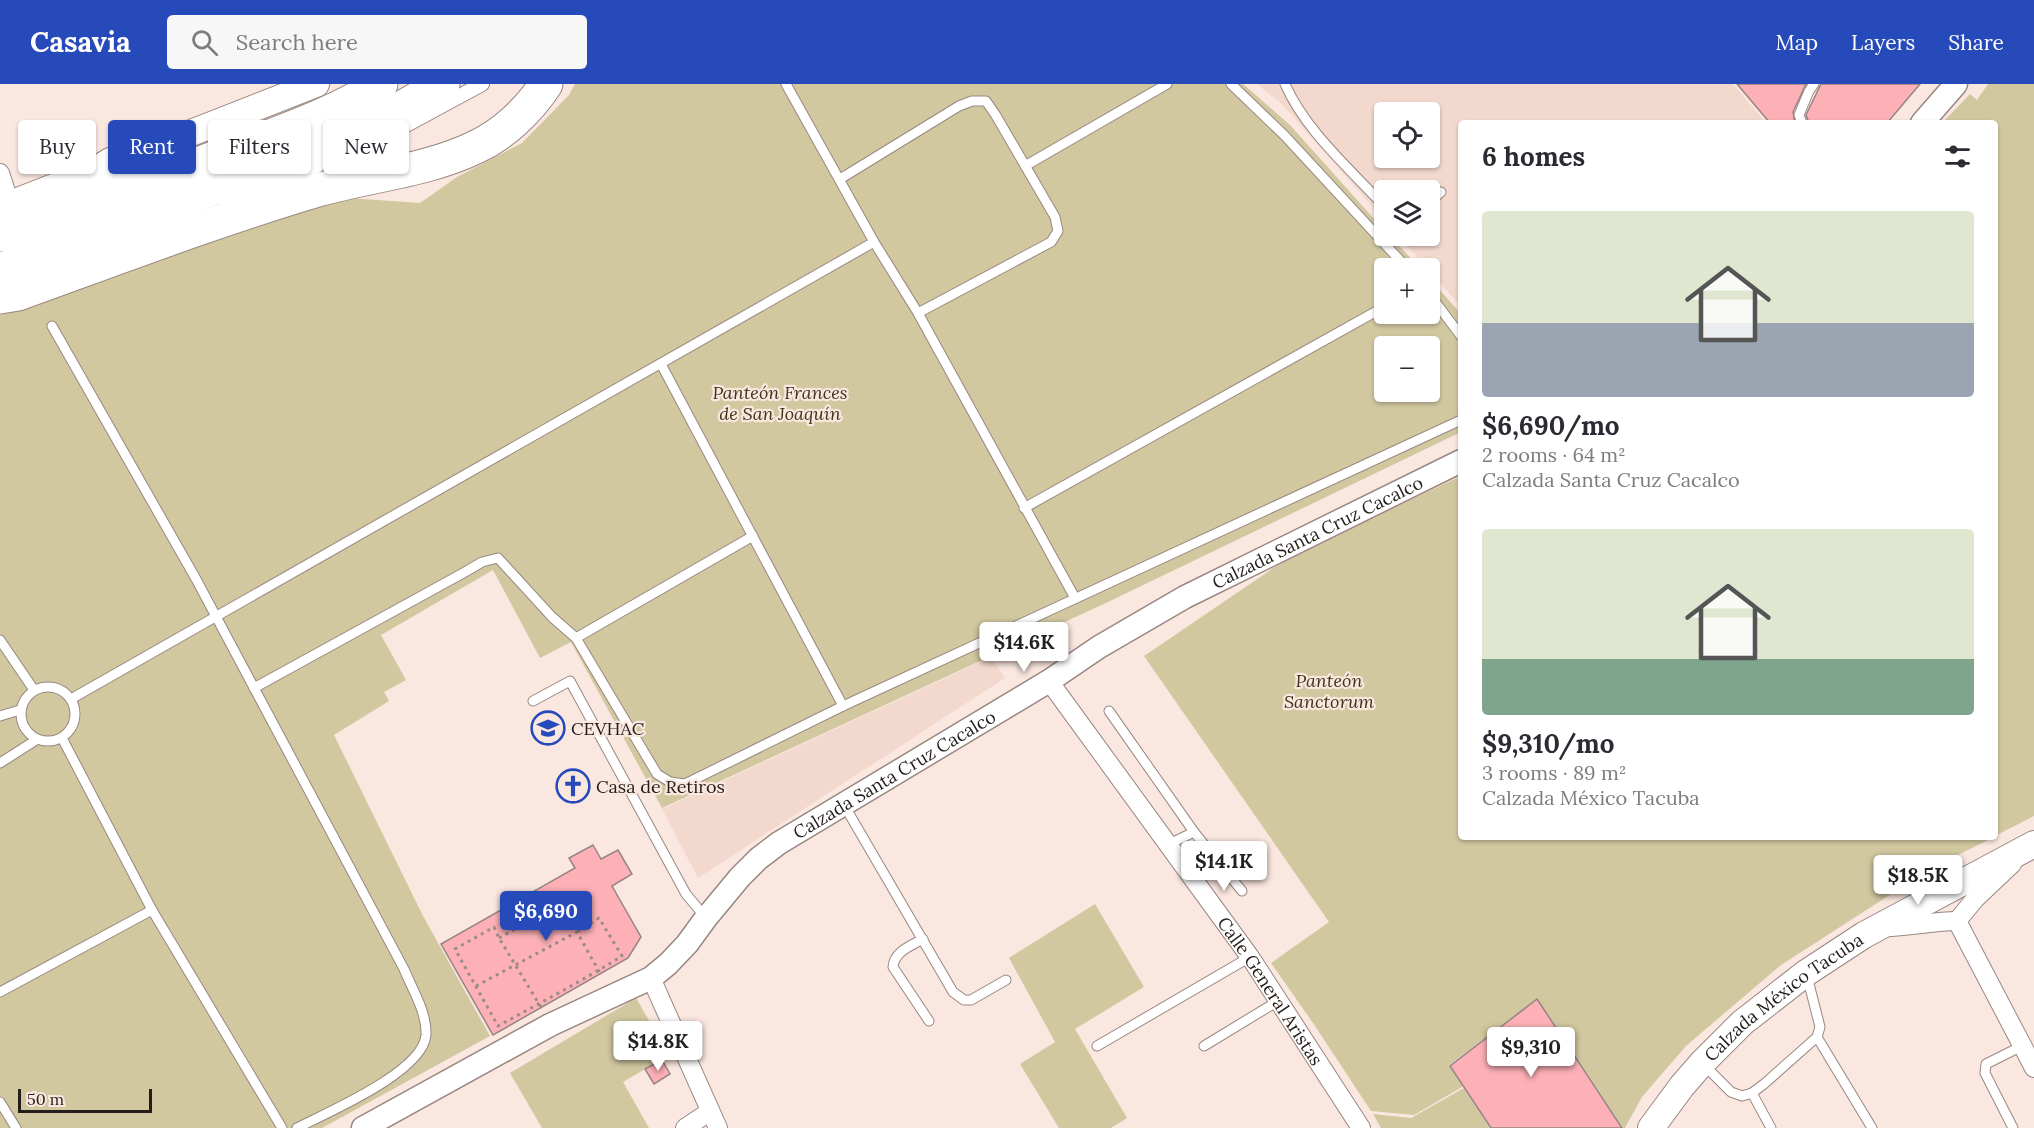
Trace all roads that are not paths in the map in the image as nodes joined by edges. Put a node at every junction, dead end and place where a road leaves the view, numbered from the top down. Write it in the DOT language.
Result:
graph roads {
  1 [pos="316,84"];
  2 [pos="381,84"];
  3 [pos="443,84"];
  4 [pos="482,84"];
  5 [pos="546,84"];
  6 [pos="786,84"];
  7 [pos="1167,84"];
  8 [pos="1231,84"];
  9 [pos="1285,84"];
  10 [pos="1814,84"];
  11 [pos="1956,84"];
  12 [pos="1801,120"];
  13 [pos="1925,120"];
  14 [pos="196,131"];
  15 [pos="108,166"];
  16 [pos="1025,166"];
  17 [pos="0,173"];
  18 [pos="840,179"];
  19 [pos="1374,195"];
  20 [pos="210,207"];
  21 [pos="3,219"];
  22 [pos="123,241"];
  23 [pos="874,242"];
  24 [pos="1398,258"];
  25 [pos="4,291"];
  26 [pos="1440,308"];
  27 [pos="918,313"];
  28 [pos="1374,313"];
  29 [pos="52,326"];
  30 [pos="1458,332"];
  31 [pos="661,364"];
  32 [pos="1458,421"];
  33 [pos="1458,462"];
  34 [pos="1024,508"];
  35 [pos="753,536"];
  36 [pos="1075,598"];
  37 [pos="216,616"];
  38 [pos="576,638"];
  39 [pos="0,640"];
  40 [pos="1049,681"];
  41 [pos="254,688"];
  42 [pos="34,690"];
  43 [pos="71,699"];
  44 [pos="533,701"];
  45 [pos="843,705"];
  46 [pos="20,710"];
  47 [pos="1109,711"];
  48 [pos="0,716"];
  49 [pos="62,738"];
  50 [pos="36,740"];
  51 [pos="0,763"];
  52 [pos="844,805"];
  53 [pos="1194,832"];
  54 [pos="1167,845"];
  55 [pos="2033,845"];
  56 [pos="1242,891"];
  57 [pos="152,910"];
  58 [pos="706,918"];
  59 [pos="1957,921"];
  60 [pos="1879,927"];
  61 [pos="922,939"];
  62 [pos="1250,957"];
  63 [pos="1806,974"];
  64 [pos="651,978"];
  65 [pos="1006,980"];
  66 [pos="0,992"];
  67 [pos="1278,1001"];
  68 [pos="929,1021"];
  69 [pos="1817,1038"];
  70 [pos="1097,1046"];
  71 [pos="1204,1046"];
  72 [pos="2022,1046"];
  73 [pos="1702,1063"];
  74 [pos="2034,1068"];
  75 [pos="1752,1093"];
  76 [pos="0,1102"];
  77 [pos="710,1112"];
  78 [pos="16,1128"];
  79 [pos="282,1128"];
  80 [pos="297,1128"];
  81 [pos="363,1128"];
  82 [pos="685,1128"];
  83 [pos="718,1128"];
  84 [pos="1361,1128"];
  85 [pos="1651,1128"];
  86 [pos="1771,1128"];
  87 [pos="1872,1128"];
  88 [pos="2013,1128"];
  1 -- 14 [label="main road"];
  2 -- 21 [label="highway"];
  3 -- 25 [label="highway"];
  4 -- 20 [label="street"];
  5 -- 25 [label="highway"];
  6 -- 18 [label="lane"];
  7 -- 16 [label="lane"];
  8 -- 24 [label="lane"];
  9 -- 19 [label="lane"];
  10 -- 12 [label="lane"];
  11 -- 13 [label="street"];
  15 -- 21 [label="highway"];
  16 -- 18 [label="lane"];
  16 -- 27 [label="lane"];
  17 -- 21 [label="street"];
  18 -- 23 [label="lane"];
  22 -- 25 [label="street"];
  23 -- 27 [label="lane"];
  23 -- 31 [label="lane"];
  26 -- 30 [label="lane"];
  27 -- 34 [label="lane"];
  28 -- 34 [label="lane"];
  29 -- 37 [label="lane"];
  31 -- 35 [label="lane"];
  31 -- 37 [label="lane"];
  32 -- 36 [label="lane"];
  33 -- 40 [label="street, Calzada Santa Cruz Cacalco"];
  34 -- 36 [label="lane"];
  35 -- 38 [label="lane"];
  35 -- 45 [label="lane"];
  36 -- 45 [label="lane"];
  37 -- 41 [label="lane"];
  37 -- 43 [label="lane"];
  38 -- 41 [label="lane"];
  38 -- 45 [label="lane"];
  39 -- 42 [label="lane"];
  40 -- 52 [label="street, Calzada Santa Cruz Cacalco"];
  40 -- 54 [label="street, Calle General Aristas"];
  41 -- 80 [label="lane"];
  42 -- 43 [label="lane"];
  42 -- 46 [label="lane"];
  43 -- 49 [label="lane"];
  44 -- 58 [label="lane"];
  46 -- 48 [label="lane"];
  46 -- 50 [label="lane"];
  47 -- 53 [label="lane"];
  49 -- 50 [label="lane"];
  49 -- 57 [label="lane"];
  50 -- 51 [label="lane"];
  52 -- 58 [label="street, Calzada Santa Cruz Cacalco"];
  52 -- 61 [label="lane"];
  53 -- 54 [label="lane"];
  53 -- 56 [label="lane"];
  54 -- 62 [label="street, Calle General Aristas"];
  55 -- 59 [label="street"];
  55 -- 60 [label="main road, Calzada México Tacuba"];
  57 -- 66 [label="lane"];
  57 -- 79 [label="lane"];
  58 -- 64 [label="street, Calzada Santa Cruz Cacalco"];
  59 -- 60 [label="street"];
  59 -- 72 [label="street"];
  60 -- 63 [label="main road, Calzada México Tacuba"];
  61 -- 65 [label="lane"];
  61 -- 68 [label="lane"];
  62 -- 67 [label="street, Calle General Aristas"];
  62 -- 70 [label="lane"];
  63 -- 69 [label="lane"];
  63 -- 73 [label="main road, Calzada México Tacuba"];
  64 -- 77 [label="street"];
  64 -- 81 [label="street, Calzada Santa Cruz Cacalco"];
  67 -- 71 [label="lane"];
  67 -- 84 [label="street, Calle General Aristas"];
  69 -- 75 [label="lane"];
  69 -- 87 [label="lane"];
  72 -- 74 [label="street"];
  72 -- 88 [label="lane"];
  73 -- 75 [label="lane"];
  73 -- 85 [label="main road, Calzada México Tacuba"];
  75 -- 86 [label="lane"];
  76 -- 78 [label="lane"];
  77 -- 82 [label="street"];
  77 -- 83 [label="street"];
}
